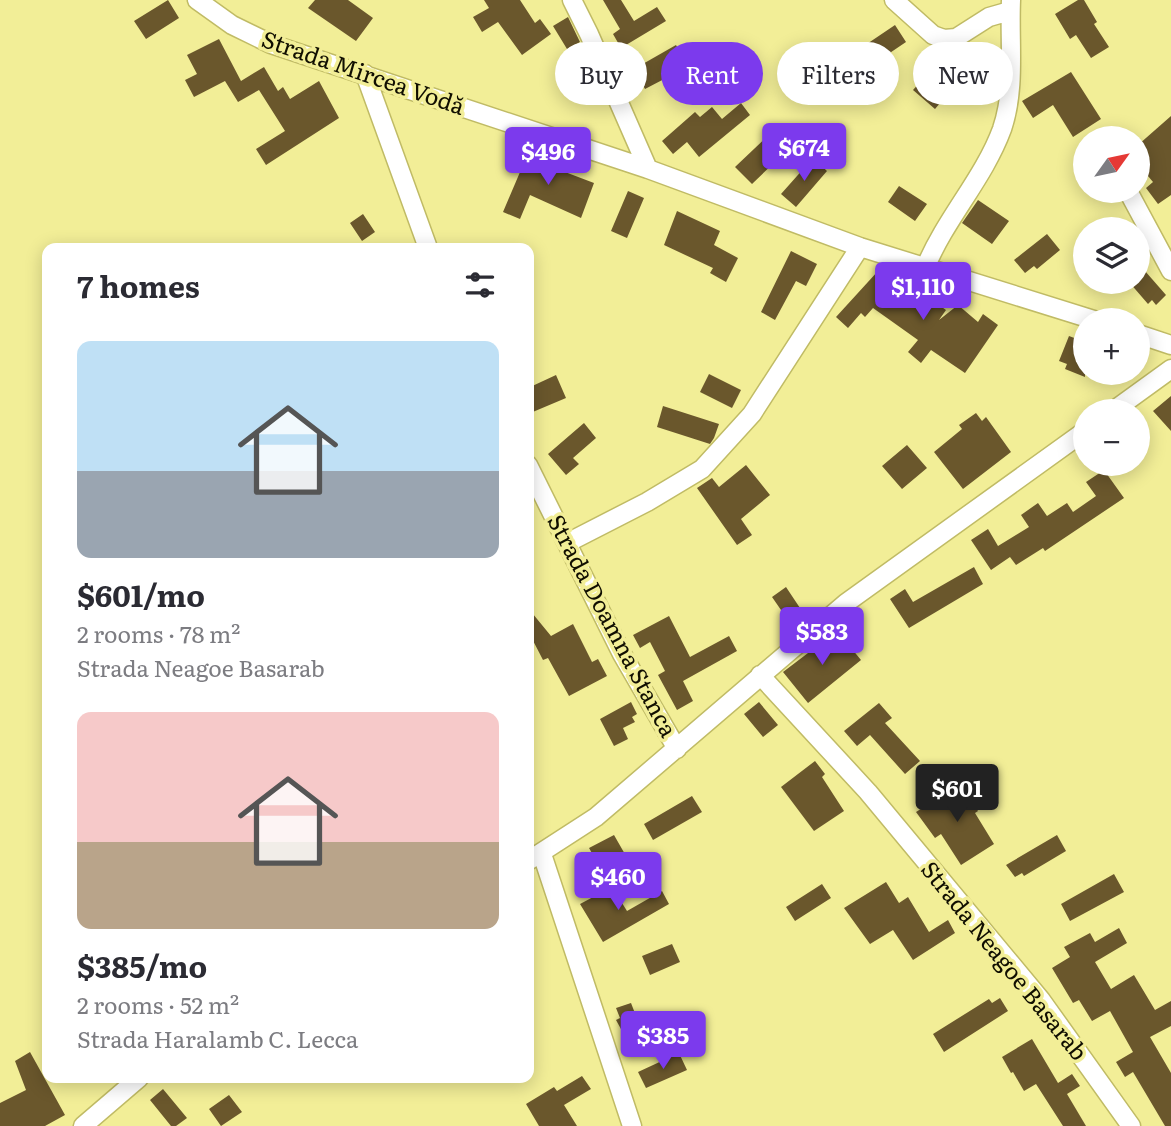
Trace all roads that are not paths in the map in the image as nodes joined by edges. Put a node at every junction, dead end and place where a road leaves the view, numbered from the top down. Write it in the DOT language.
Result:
graph roads {
  1 [pos="197,0"];
  2 [pos="572,0"];
  3 [pos="894,0"];
  4 [pos="1010,5"];
  5 [pos="365,74"];
  6 [pos="648,169"];
  7 [pos="1134,203"];
  8 [pos="426,243"];
  9 [pos="860,247"];
  10 [pos="926,266"];
  11 [pos="1171,271"];
  12 [pos="1073,313"];
  13 [pos="1150,338"];
  14 [pos="1171,345"];
  15 [pos="1171,369"];
  16 [pos="1130,399"];
  17 [pos="1073,440"];
  18 [pos="534,477"];
  19 [pos="567,543"];
  20 [pos="760,675"];
  21 [pos="677,749"];
  22 [pos="535,858"];
  23 [pos="133,1083"];
  24 [pos="83,1126"];
  25 [pos="632,1126"];
  26 [pos="1131,1126"];
  1 -- 5 [label="street, Strada Mircea Vodă"];
  2 -- 6 [label="street"];
  3 -- 4 [label="street"];
  4 -- 10 [label="street"];
  5 -- 6 [label="street, Strada Mircea Vodă"];
  5 -- 8 [label="street"];
  6 -- 9 [label="street, Strada Mircea Vodă"];
  7 -- 11 [label="street"];
  9 -- 10 [label="street, Strada Mircea Vodă"];
  9 -- 19 [label="street"];
  10 -- 12 [label="street, Strada Mircea Vodă"];
  13 -- 14 [label="street"];
  15 -- 16 [label="street"];
  17 -- 20 [label="street"];
  18 -- 19 [label="street, Strada Doamna Stanca"];
  19 -- 21 [label="street, Strada Doamna Stanca"];
  20 -- 21 [label="street"];
  20 -- 26 [label="street, Strada Neagoe Basarab"];
  21 -- 22 [label="street"];
  22 -- 25 [label="street"];
  23 -- 24 [label="street"];
}
